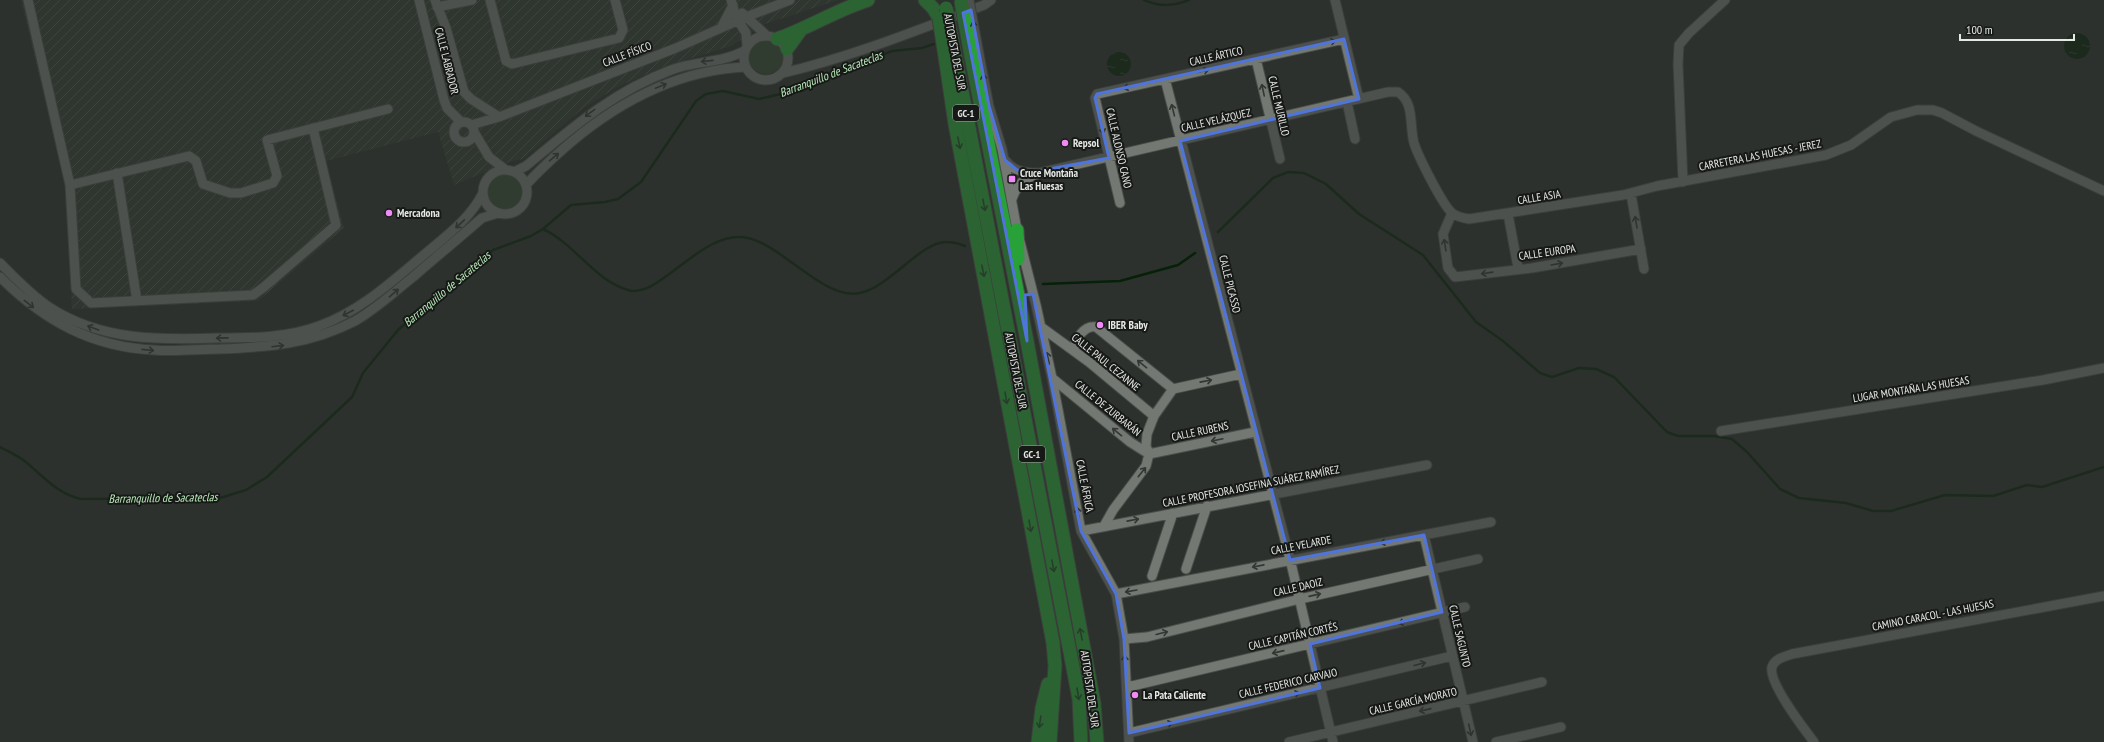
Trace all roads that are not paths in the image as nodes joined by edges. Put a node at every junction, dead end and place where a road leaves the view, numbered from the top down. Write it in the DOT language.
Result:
graph roads {
  1 [pos="28,0"];
  2 [pos="418,0"];
  3 [pos="472,0"];
  4 [pos="490,0"];
  5 [pos="616,0"];
  6 [pos="790,0"];
  7 [pos="868,0"];
  8 [pos="925,0"];
  9 [pos="935,0"];
  10 [pos="963,0"];
  11 [pos="991,0"];
  12 [pos="1335,0"];
  13 [pos="1725,0"];
  14 [pos="732,2"];
  15 [pos="436,4"];
  16 [pos="942,10"];
  17 [pos="742,19"];
  18 [pos="721,28"];
  19 [pos="800,31"];
  20 [pos="1343,36"];
  21 [pos="772,37"];
  22 [pos="746,49"];
  23 [pos="788,53"];
  24 [pos="975,55"];
  25 [pos="1256,59"];
  26 [pos="951,62"];
  27 [pos="815,65"];
  28 [pos="746,68"];
  29 [pos="783,73"];
  30 [pos="1165,79"];
  31 [pos="1095,98"];
  32 [pos="1359,100"];
  33 [pos="1347,102"];
  34 [pos="989,106"];
  35 [pos="388,109"];
  36 [pos="499,117"];
  37 [pos="1270,120"];
  38 [pos="461,122"];
  39 [pos="313,128"];
  40 [pos="473,128"];
  41 [pos="1355,139"];
  42 [pos="1180,141"];
  43 [pos="467,142"];
  44 [pos="484,148"];
  45 [pos="489,157"];
  46 [pos="1109,158"];
  47 [pos="1280,159"];
  48 [pos="1004,160"];
  49 [pos="510,171"];
  50 [pos="117,173"];
  51 [pos="1039,173"];
  52 [pos="487,180"];
  53 [pos="1683,182"];
  54 [pos="70,185"];
  55 [pos="526,185"];
  56 [pos="2104,191"];
  57 [pos="483,193"];
  58 [pos="1632,194"];
  59 [pos="1012,199"];
  60 [pos="1120,203"];
  61 [pos="498,213"];
  62 [pos="1452,213"];
  63 [pos="1508,214"];
  64 [pos="1017,230"];
  65 [pos="1641,250"];
  66 [pos="1018,259"];
  67 [pos="0,263"];
  68 [pos="1518,268"];
  69 [pos="1644,269"];
  70 [pos="0,278"];
  71 [pos="137,301"];
  72 [pos="1041,326"];
  73 [pos="1077,338"];
  74 [pos="1060,340"];
  75 [pos="1026,341"];
  76 [pos="1074,350"];
  77 [pos="2104,368"];
  78 [pos="1241,374"];
  79 [pos="1052,378"];
  80 [pos="1173,389"];
  81 [pos="1154,416"];
  82 [pos="1721,431"];
  83 [pos="1256,432"];
  84 [pos="1149,454"];
  85 [pos="1426,465"];
  86 [pos="1272,494"];
  87 [pos="1207,506"];
  88 [pos="1173,513"];
  89 [pos="1491,522"];
  90 [pos="1104,526"];
  91 [pos="1081,531"];
  92 [pos="1424,535"];
  93 [pos="1478,559"];
  94 [pos="1290,560"];
  95 [pos="1186,569"];
  96 [pos="1432,569"];
  97 [pos="1152,576"];
  98 [pos="1116,594"];
  99 [pos="2104,596"];
  100 [pos="1300,599"];
  101 [pos="1466,607"];
  102 [pos="1442,612"];
  103 [pos="1124,639"];
  104 [pos="1053,643"];
  105 [pos="1310,644"];
  106 [pos="1452,656"];
  107 [pos="1542,682"];
  108 [pos="1127,685"];
  109 [pos="1320,688"];
  110 [pos="1463,702"];
  111 [pos="1561,727"];
  112 [pos="1331,732"];
  113 [pos="1129,737"];
  114 [pos="1038,742"];
  115 [pos="1050,742"];
  116 [pos="1081,742"];
  117 [pos="1097,742"];
  118 [pos="1290,742"];
  119 [pos="1333,742"];
  120 [pos="1472,742"];
  121 [pos="1496,742"];
  122 [pos="1814,742"];
  1 -- 54 [label="street"];
  2 -- 38 [label="street, CALLE LABRADOR"];
  3 -- 15 [label="street"];
  4 -- 5 [label="street"];
  6 -- 17 [label="street, CALLE FÍSICO"];
  7 -- 19 [label="highway"];
  8 -- 16 [label="highway"];
  9 -- 16 [label="highway, AUTOPISTA DEL SUR"];
  24 -- 10 [label="highway, AUTOPISTA DEL SUR / GC-1, one-way, bridge"];
  11 -- 27 [label="street"];
  12 -- 20 [label="street"];
  13 -- 53 [label="street"];
  14 -- 17 [label="street"];
  14 -- 18 [label="street"];
  15 -- 36 [label="street"];
  16 -- 26 [label="highway, AUTOPISTA DEL SUR / GC-1, bridge"];
  17 -- 18 [label="street, CALLE FÍSICO"];
  17 -- 21 [label="street"];
  17 -- 22 [label="street"];
  18 -- 36 [label="street, CALLE FÍSICO"];
  19 -- 21 [label="highway"];
  19 -- 23 [label="highway"];
  25 -- 20 [label="street, CALLE ÁRTICO, one-way"];
  20 -- 32 [label="street"];
  21 -- 22 [label="street"];
  21 -- 23 [label="street"];
  22 -- 28 [label="street"];
  22 -- 49 [label="street, one-way"];
  23 -- 27 [label="street"];
  23 -- 29 [label="street"];
  34 -- 24 [label="street, CALLE ÁFRICA, one-way"];
  24 -- 75 [label="highway, AUTOPISTA DEL SUR / GC-1"];
  30 -- 25 [label="street, CALLE ÁRTICO, one-way"];
  37 -- 25 [label="street, CALLE MURILLO, one-way"];
  26 -- 104 [label="highway, one-way"];
  26 -- 116 [label="highway, AUTOPISTA DEL SUR / GC-1, one-way"];
  27 -- 29 [label="street"];
  28 -- 29 [label="street"];
  55 -- 28 [label="street, one-way"];
  30 -- 31 [label="street, CALLE ÁRTICO, one-way"];
  42 -- 30 [label="street, CALLE PICASSO, one-way"];
  31 -- 46 [label="street, CALLE ALONSO CANO, one-way"];
  32 -- 33 [label="street, CALLE VELÁZQUEZ"];
  32 -- 62 [label="street, CALLE VELÁZQUEZ"];
  33 -- 37 [label="street, CALLE VELÁZQUEZ"];
  33 -- 41 [label="street"];
  34 -- 48 [label="street, CALLE ÁFRICA"];
  34 -- 66 [label="highway"];
  35 -- 39 [label="street"];
  36 -- 40 [label="street, CALLE FÍSICO"];
  37 -- 42 [label="street, CALLE VELÁZQUEZ"];
  37 -- 47 [label="street, CALLE MURILLO"];
  38 -- 40 [label="street"];
  38 -- 43 [label="street"];
  39 -- 50 [label="street"];
  39 -- 71 [label="street"];
  40 -- 43 [label="street"];
  40 -- 44 [label="street"];
  42 -- 46 [label="street, CALLE VELÁZQUEZ"];
  42 -- 78 [label="street, CALLE PICASSO"];
  43 -- 44 [label="street"];
  44 -- 45 [label="street"];
  45 -- 49 [label="street"];
  45 -- 52 [label="street"];
  46 -- 51 [label="street, CALLE VELÁZQUEZ"];
  46 -- 60 [label="street, CALLE ALONSO CANO"];
  48 -- 51 [label="street, CALLE VELÁZQUEZ"];
  48 -- 59 [label="street, CALLE ÁFRICA"];
  49 -- 52 [label="street"];
  49 -- 55 [label="street"];
  50 -- 54 [label="street"];
  50 -- 71 [label="street"];
  51 -- 59 [label="street, CALLE VELÁZQUEZ"];
  52 -- 57 [label="street"];
  53 -- 56 [label="street, CARRETERA LAS HUESAS - JEREZ"];
  53 -- 58 [label="street, CARRETERA LAS HUESAS - JEREZ"];
  54 -- 71 [label="street"];
  55 -- 61 [label="street"];
  57 -- 61 [label="street"];
  57 -- 67 [label="street, one-way"];
  58 -- 63 [label="street, CALLE ASIA"];
  65 -- 58 [label="street, one-way"];
  59 -- 64 [label="street, CALLE ÁFRICA"];
  70 -- 61 [label="street, one-way"];
  62 -- 63 [label="street, CALLE ASIA"];
  68 -- 62 [label="street, CALLE EUROPA, one-way"];
  63 -- 68 [label="street"];
  64 -- 66 [label="highway"];
  64 -- 72 [label="street, CALLE ÁFRICA"];
  68 -- 65 [label="street, CALLE EUROPA, one-way"];
  65 -- 69 [label="street"];
  66 -- 75 [label="highway"];
  72 -- 74 [label="street, CALLE PAUL CEZANNE"];
  79 -- 72 [label="street, CALLE ÁFRICA, one-way"];
  73 -- 74 [label="street"];
  73 -- 76 [label="street"];
  80 -- 73 [label="street, one-way"];
  74 -- 76 [label="street, CALLE PAUL CEZANNE"];
  117 -- 75 [label="highway, AUTOPISTA DEL SUR / GC-1, one-way"];
  76 -- 81 [label="street, CALLE PAUL CEZANNE"];
  77 -- 82 [label="street, LUGAR MONTAÑA LAS HUESAS"];
  80 -- 78 [label="street, one-way"];
  78 -- 83 [label="street, CALLE PICASSO"];
  84 -- 79 [label="street, CALLE DE ZURBARÁN, one-way"];
  91 -- 79 [label="street, CALLE ÁFRICA, one-way"];
  80 -- 81 [label="street"];
  81 -- 84 [label="street"];
  83 -- 84 [label="street, CALLE RUBENS, one-way"];
  83 -- 86 [label="street, CALLE PICASSO"];
  90 -- 84 [label="street, one-way"];
  85 -- 86 [label="street, CALLE PROFESORA JOSEFINA SUÁREZ RAMÍREZ"];
  86 -- 87 [label="street, CALLE PROFESORA JOSEFINA SUÁREZ RAMÍREZ"];
  86 -- 94 [label="street, CALLE PICASSO"];
  87 -- 88 [label="street, CALLE PROFESORA JOSEFINA SUÁREZ RAMÍREZ"];
  87 -- 95 [label="street"];
  90 -- 88 [label="street, CALLE PROFESORA JOSEFINA SUÁREZ RAMÍREZ, one-way"];
  88 -- 97 [label="street"];
  89 -- 92 [label="street, CALLE VELARDE"];
  90 -- 91 [label="street, CALLE PROFESORA JOSEFINA SUÁREZ RAMÍREZ"];
  91 -- 98 [label="street, CALLE ÁFRICA"];
  92 -- 94 [label="street, CALLE VELARDE, one-way"];
  92 -- 96 [label="street, CALLE SAGUNTO"];
  93 -- 96 [label="street, CALLE DAOIZ"];
  94 -- 98 [label="street, CALLE VELARDE, one-way"];
  94 -- 100 [label="street, CALLE PICASSO"];
  100 -- 96 [label="street, CALLE DAOIZ, one-way"];
  96 -- 102 [label="street, CALLE SAGUNTO"];
  98 -- 103 [label="street, CALLE ÁFRICA"];
  99 -- 122 [label="street, CAMINO CARACOL - LAS HUESAS"];
  103 -- 100 [label="street, CALLE DAOIZ, one-way"];
  100 -- 105 [label="street, CALLE PICASSO"];
  101 -- 102 [label="street, CALLE CAPITÁN CORTÉS"];
  102 -- 105 [label="street, CALLE CAPITÁN CORTÉS, one-way"];
  102 -- 106 [label="street, CALLE SAGUNTO"];
  108 -- 103 [label="street, CALLE ÁFRICA, one-way"];
  104 -- 114 [label="highway, one-way"];
  104 -- 115 [label="highway"];
  105 -- 108 [label="street, CALLE CAPITÁN CORTÉS, one-way"];
  105 -- 109 [label="street, CALLE PICASSO"];
  109 -- 106 [label="street, CALLE FEDERICO CARVAJO, one-way"];
  106 -- 110 [label="street, CALLE SAGUNTO"];
  107 -- 110 [label="street, CALLE GARCÍA MORATO"];
  108 -- 113 [label="street, CALLE ÁFRICA"];
  109 -- 112 [label="street, CALLE PICASSO"];
  113 -- 109 [label="street, CALLE FEDERICO CARVAJO, one-way"];
  110 -- 112 [label="street, CALLE GARCÍA MORATO, one-way"];
  110 -- 120 [label="street, CALLE SAGUNTO, one-way"];
  111 -- 121 [label="street"];
  112 -- 118 [label="street, CALLE GARCÍA MORATO"];
  112 -- 119 [label="street, CALLE PICASSO"];
}
